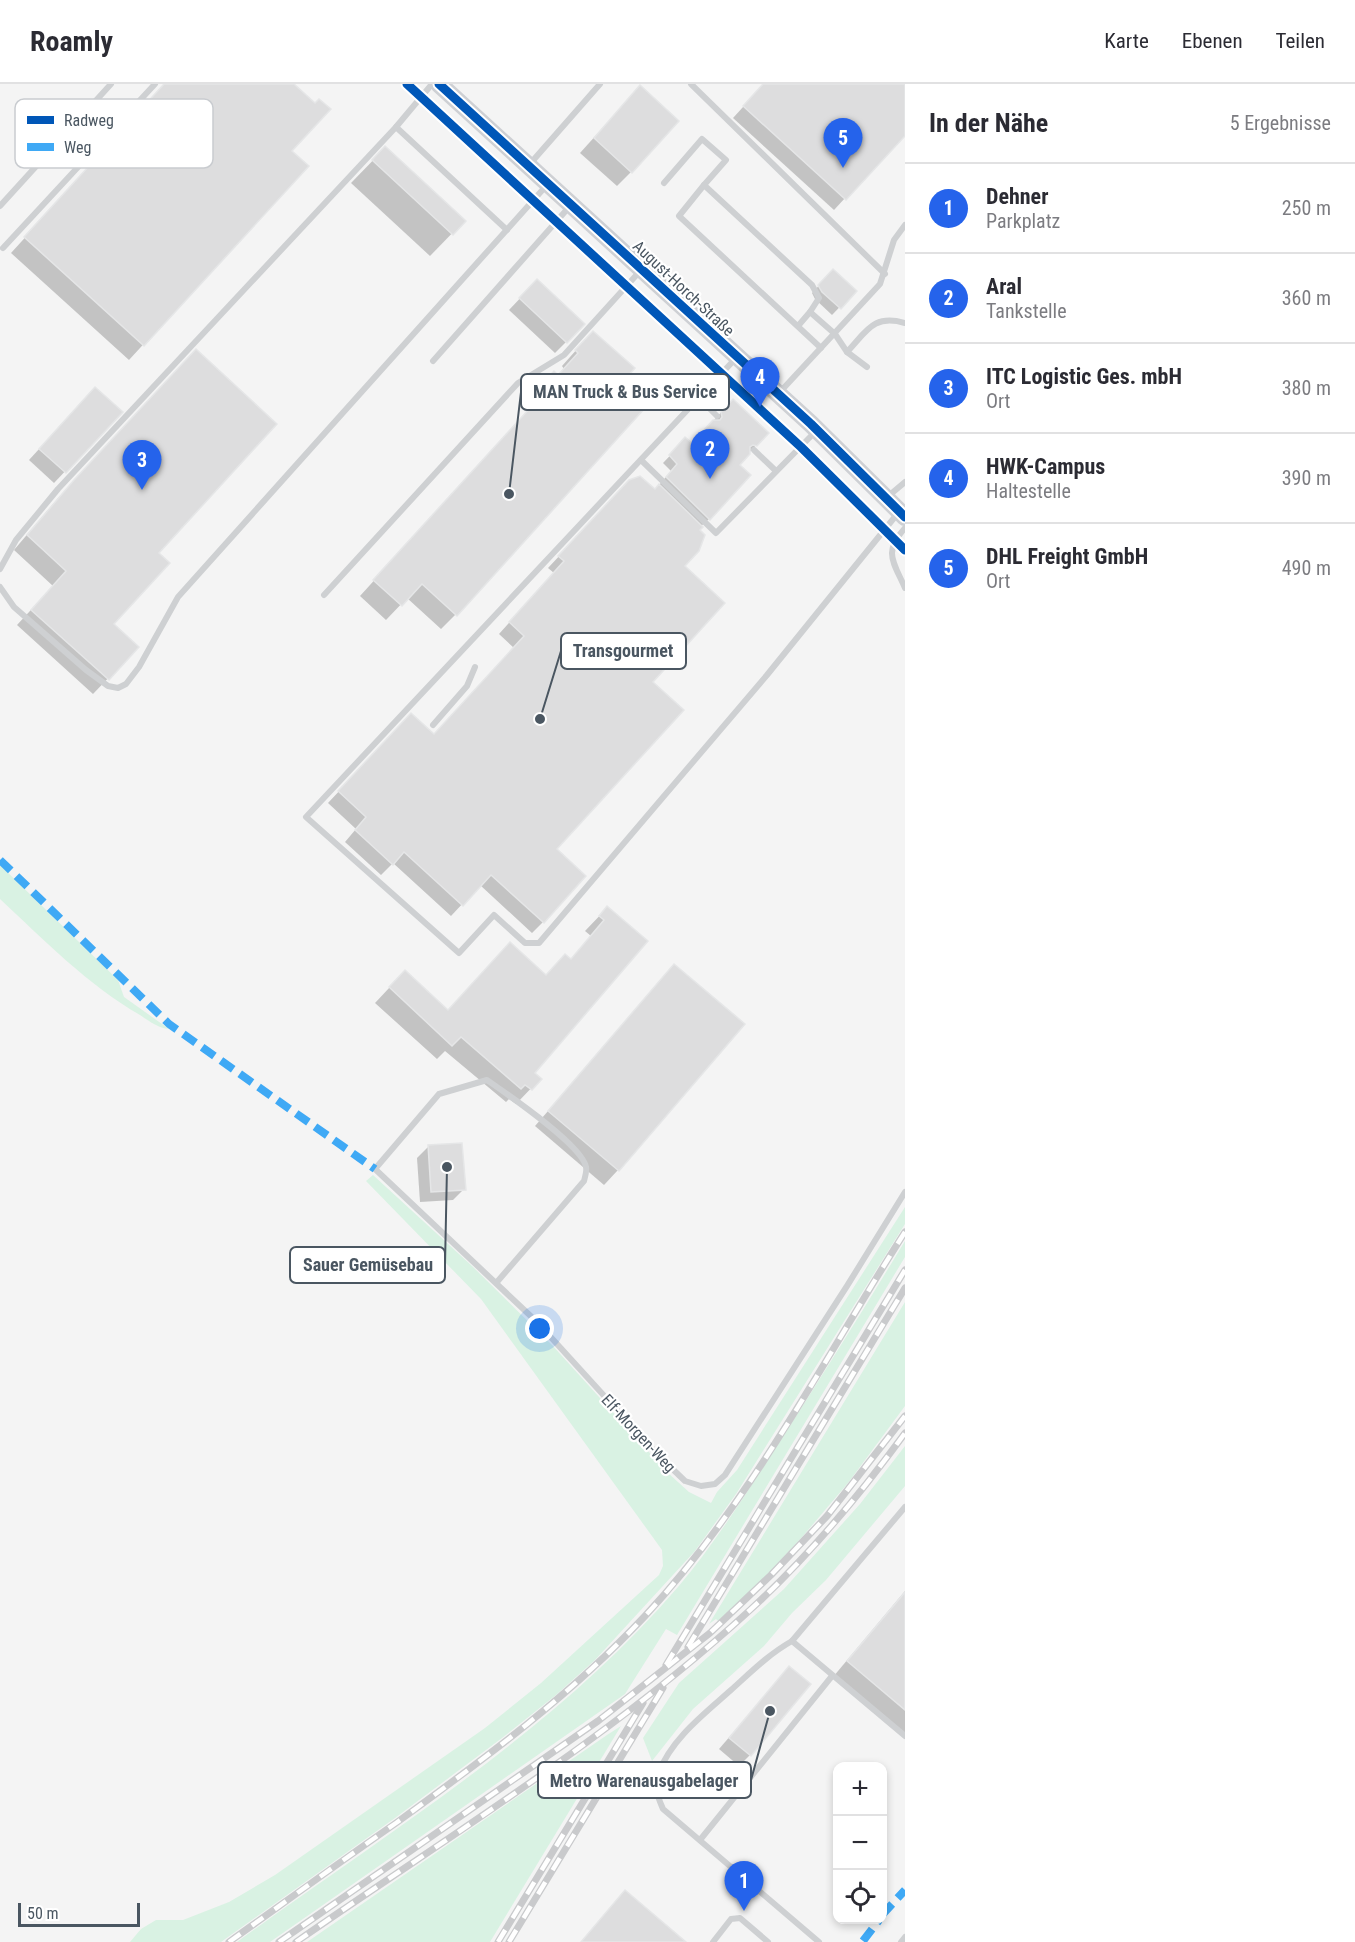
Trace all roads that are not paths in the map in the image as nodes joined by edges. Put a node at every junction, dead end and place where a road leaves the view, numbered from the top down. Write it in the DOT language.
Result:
graph roads {
  1 [pos="111,84"];
  2 [pos="155,84"];
  3 [pos="432,84"];
  4 [pos="439,84"];
  5 [pos="600,84"];
  6 [pos="691,84"];
  7 [pos="97,99"];
  8 [pos="141,99"];
  9 [pos="396,127"];
  10 [pos="528,165"];
  11 [pos="35,168"];
  12 [pos="77,168"];
  13 [pos="664,183"];
  14 [pos="548,184"];
  15 [pos="704,185"];
  16 [pos="571,204"];
  17 [pos="0,206"];
  18 [pos="905,225"];
  19 [pos="507,230"];
  20 [pos="3,248"];
  21 [pos="642,269"];
  22 [pos="885,274"];
  23 [pos="810,312"];
  24 [pos="905,323"];
  25 [pos="798,326"];
  26 [pos="835,334"];
  27 [pos="821,348"];
  28 [pos="847,352"];
  29 [pos="737,357"];
  30 [pos="434,361"];
  31 [pos="867,367"];
  32 [pos="778,394"];
  33 [pos="699,398"];
  34 [pos="717,416"];
  35 [pos="817,430"];
  36 [pos="754,450"];
  37 [pos="641,460"];
  38 [pos="776,471"];
  39 [pos="905,482"];
  40 [pos="886,498"];
  41 [pos="903,519"];
  42 [pos="0,570"];
  43 [pos="0,587"];
  44 [pos="905,588"];
  45 [pos="324,595"];
  46 [pos="475,667"];
  47 [pos="433,725"];
  48 [pos="905,1192"];
  49 [pos="497,1282"];
  50 [pos="905,1507"];
  51 [pos="792,1641"];
  52 [pos="832,1676"];
  53 [pos="905,1736"];
  54 [pos="700,1840"];
  55 [pos="905,1937"];
  56 [pos="713,1942"];
  57 [pos="768,1942"];
  58 [pos="819,1942"];
  59 [pos="901,1942"];
  1 -- 7 [label="lane"];
  2 -- 8 [label="lane"];
  3 -- 9 [label="lane"];
  4 -- 10 [label="main road, August-Horch-Straße"];
  5 -- 10 [label="lane"];
  6 -- 22 [label="lane"];
  9 -- 19 [label="lane"];
  9 -- 42 [label="lane"];
  10 -- 14 [label="main road, August-Horch-Straße"];
  11 -- 17 [label="lane"];
  12 -- 20 [label="lane"];
  13 -- 15 [label="lane"];
  14 -- 16 [label="main road, August-Horch-Straße"];
  14 -- 19 [label="lane"];
  15 -- 23 [label="lane"];
  15 -- 25 [label="lane"];
  16 -- 21 [label="main road, August-Horch-Straße"];
  16 -- 30 [label="lane"];
  18 -- 22 [label="lane"];
  19 -- 43 [label="lane"];
  21 -- 29 [label="main road, August-Horch-Straße"];
  21 -- 45 [label="lane"];
  22 -- 26 [label="lane"];
  23 -- 25 [label="lane"];
  23 -- 26 [label="lane"];
  24 -- 28 [label="lane"];
  25 -- 27 [label="lane"];
  26 -- 27 [label="lane"];
  26 -- 28 [label="lane"];
  27 -- 32 [label="lane"];
  28 -- 31 [label="lane"];
  29 -- 32 [label="main road, August-Horch-Straße"];
  29 -- 33 [label="lane"];
  32 -- 35 [label="main road, August-Horch-Straße"];
  33 -- 34 [label="lane"];
  33 -- 37 [label="lane"];
  35 -- 38 [label="lane"];
  35 -- 40 [label="main road, August-Horch-Straße"];
  36 -- 38 [label="lane"];
  37 -- 38 [label="lane"];
  37 -- 41 [label="lane"];
  39 -- 40 [label="lane"];
  40 -- 41 [label="main road, August-Horch-Straße"];
  41 -- 44 [label="lane"];
  46 -- 47 [label="lane"];
  48 -- 49 [label="lane, Elf-Morgen-Weg"];
  49 -- 49 [label="lane, Elf-Morgen-Weg"];
  50 -- 51 [label="lane"];
  51 -- 52 [label="lane"];
  51 -- 54 [label="lane"];
  52 -- 53 [label="lane"];
  52 -- 54 [label="lane"];
  54 -- 58 [label="lane"];
  55 -- 59 [label="lane"];
  56 -- 57 [label="lane"];
}
